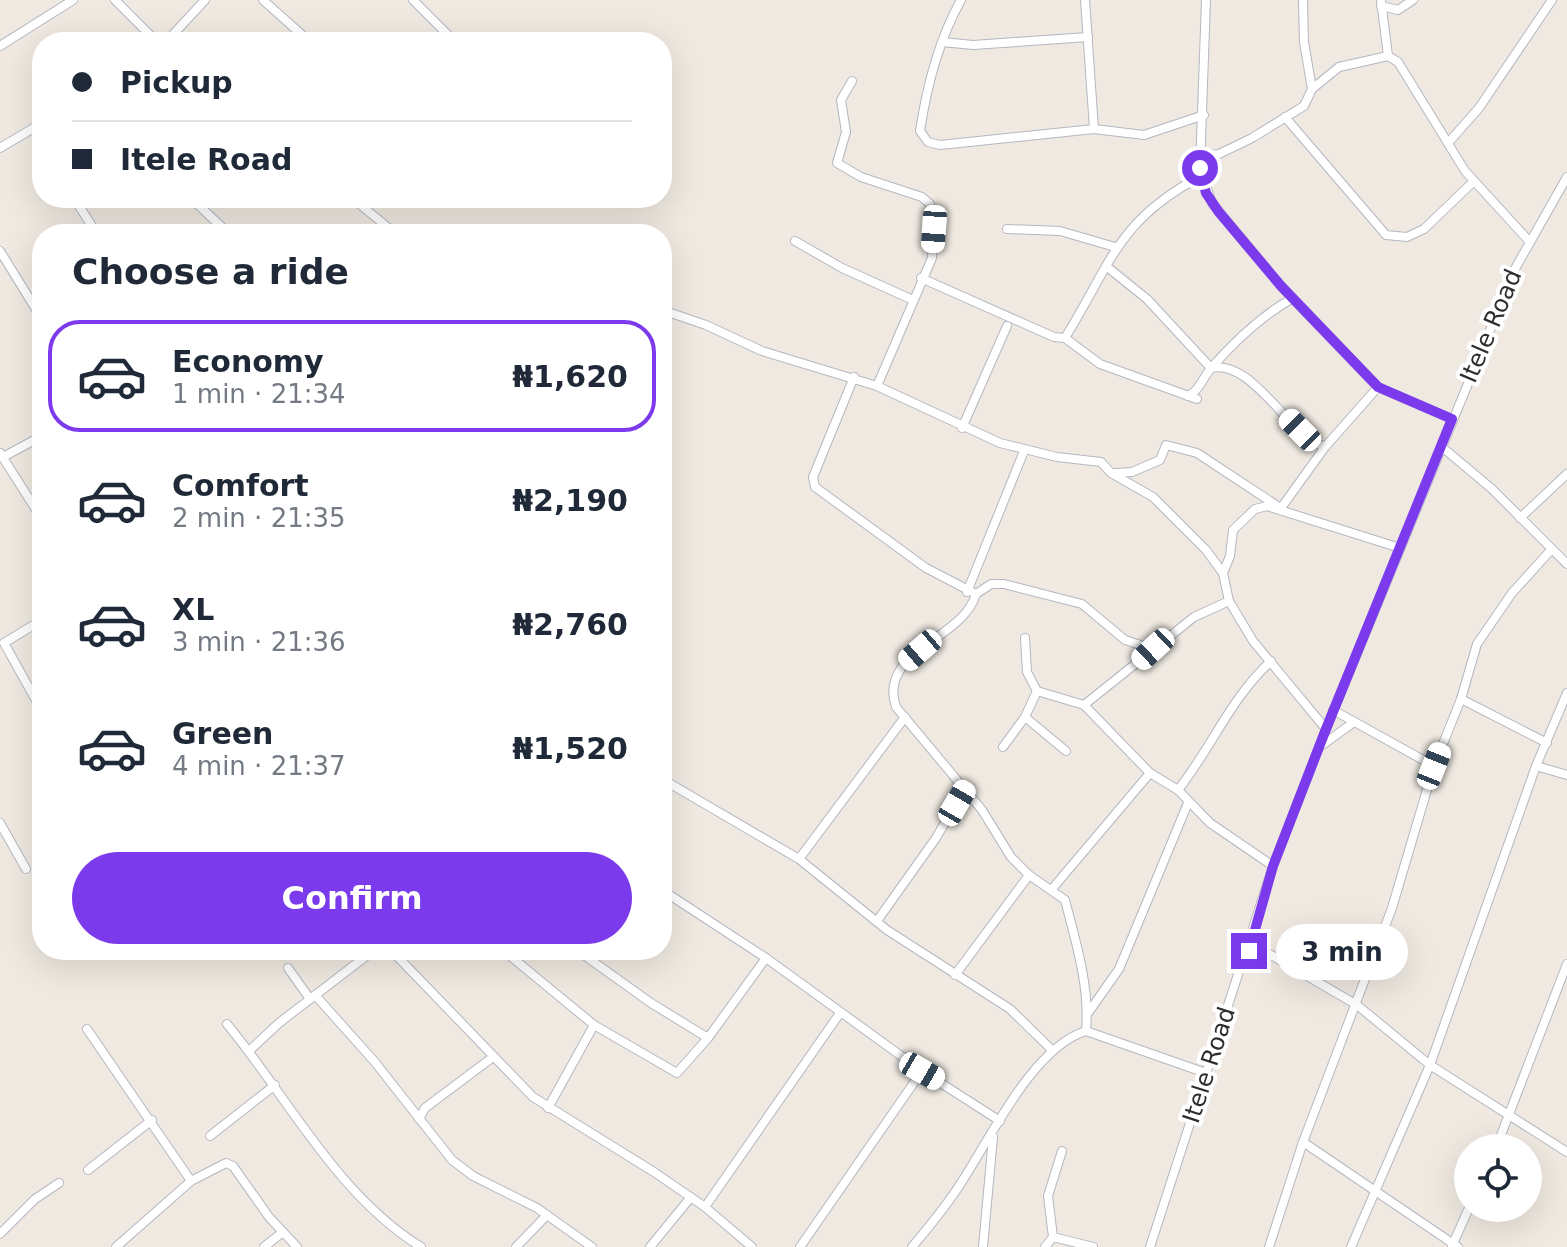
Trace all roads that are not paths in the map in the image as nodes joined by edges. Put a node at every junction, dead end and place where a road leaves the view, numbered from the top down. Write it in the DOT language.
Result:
graph roads {
  1 [pos="73,0"];
  2 [pos="115,0"];
  3 [pos="205,0"];
  4 [pos="263,0"];
  5 [pos="413,0"];
  6 [pos="961,0"];
  7 [pos="1085,0"];
  8 [pos="1206,0"];
  9 [pos="1303,0"];
  10 [pos="1413,0"];
  11 [pos="1552,0"];
  12 [pos="1381,3"];
  13 [pos="147,32"];
  14 [pos="175,32"];
  15 [pos="299,32"];
  16 [pos="445,32"];
  17 [pos="1088,37"];
  18 [pos="942,42"];
  19 [pos="0,45"];
  20 [pos="1388,56"];
  21 [pos="852,81"];
  22 [pos="1312,89"];
  23 [pos="1204,115"];
  24 [pos="1285,117"];
  25 [pos="32,129"];
  26 [pos="1094,129"];
  27 [pos="1448,143"];
  28 [pos="0,148"];
  29 [pos="1200,156"];
  30 [pos="1201,176"];
  31 [pos="1567,177"];
  32 [pos="1473,182"];
  33 [pos="202,208"];
  34 [pos="364,208"];
  35 [pos="218,224"];
  36 [pos="384,224"];
  37 [pos="1007,229"];
  38 [pos="795,241"];
  39 [pos="1529,241"];
  40 [pos="1115,247"];
  41 [pos="0,251"];
  42 [pos="1106,266"];
  43 [pos="921,278"];
  44 [pos="1281,286"];
  45 [pos="1293,298"];
  46 [pos="913,300"];
  47 [pos="32,303"];
  48 [pos="1276,307"];
  49 [pos="672,313"];
  50 [pos="1007,326"];
  51 [pos="1065,338"];
  52 [pos="1211,368"];
  53 [pos="854,377"];
  54 [pos="877,386"];
  55 [pos="1378,387"];
  56 [pos="1452,419"];
  57 [pos="962,428"];
  58 [pos="32,440"];
  59 [pos="1325,447"];
  60 [pos="1442,447"];
  61 [pos="1024,451"];
  62 [pos="1,455"];
  63 [pos="1111,473"];
  64 [pos="1567,474"];
  65 [pos="32,503"];
  66 [pos="1281,508"];
  67 [pos="1520,518"];
  68 [pos="1400,548"];
  69 [pos="1551,550"];
  70 [pos="1567,564"];
  71 [pos="1223,573"];
  72 [pos="972,593"];
  73 [pos="1229,601"];
  74 [pos="32,627"];
  75 [pos="1025,638"];
  76 [pos="2,643"];
  77 [pos="1131,644"];
  78 [pos="1153,649"];
  79 [pos="1271,661"];
  80 [pos="1137,664"];
  81 [pos="1037,691"];
  82 [pos="1567,693"];
  83 [pos="32,694"];
  84 [pos="1461,699"];
  85 [pos="1084,705"];
  86 [pos="1333,710"];
  87 [pos="905,717"];
  88 [pos="1025,717"];
  89 [pos="1354,722"];
  90 [pos="1326,729"];
  91 [pos="1547,743"];
  92 [pos="1321,746"];
  93 [pos="1003,747"];
  94 [pos="1066,751"];
  95 [pos="1434,766"];
  96 [pos="1536,766"];
  97 [pos="1150,773"];
  98 [pos="1567,775"];
  99 [pos="672,785"];
  100 [pos="965,788"];
  101 [pos="1178,790"];
  102 [pos="1188,803"];
  103 [pos="0,823"];
  104 [pos="799,859"];
  105 [pos="1273,866"];
  106 [pos="26,869"];
  107 [pos="1029,875"];
  108 [pos="1052,889"];
  109 [pos="672,897"];
  110 [pos="877,921"];
  111 [pos="1252,941"];
  112 [pos="1249,951"];
  113 [pos="1266,952"];
  114 [pos="766,958"];
  115 [pos="361,960"];
  116 [pos="401,960"];
  117 [pos="515,960"];
  118 [pos="591,960"];
  119 [pos="1567,964"];
  120 [pos="288,968"];
  121 [pos="955,975"];
  122 [pos="312,997"];
  123 [pos="1357,1005"];
  124 [pos="840,1013"];
  125 [pos="1087,1014"];
  126 [pos="227,1024"];
  127 [pos="594,1025"];
  128 [pos="87,1029"];
  129 [pos="1086,1031"];
  130 [pos="708,1038"];
  131 [pos="1052,1050"];
  132 [pos="249,1051"];
  133 [pos="493,1057"];
  134 [pos="1430,1065"];
  135 [pos="922,1071"];
  136 [pos="1206,1073"];
  137 [pos="275,1085"];
  138 [pos="425,1108"];
  139 [pos="548,1108"];
  140 [pos="412,1109"];
  141 [pos="1509,1118"];
  142 [pos="419,1119"];
  143 [pos="152,1120"];
  144 [pos="1000,1121"];
  145 [pos="994,1132"];
  146 [pos="1502,1134"];
  147 [pos="210,1136"];
  148 [pos="1303,1142"];
  149 [pos="1062,1151"];
  150 [pos="1567,1152"];
  151 [pos="88,1170"];
  152 [pos="191,1181"];
  153 [pos="59,1183"];
  154 [pos="1376,1191"];
  155 [pos="691,1197"];
  156 [pos="705,1207"];
  157 [pos="547,1215"];
  158 [pos="1463,1222"];
  159 [pos="283,1232"];
  160 [pos="0,1234"];
  161 [pos="1053,1237"];
  162 [pos="114,1246"];
  163 [pos="1454,1246"];
  164 [pos="264,1247"];
  165 [pos="297,1247"];
  166 [pos="421,1247"];
  167 [pos="516,1247"];
  168 [pos="592,1247"];
  169 [pos="650,1247"];
  170 [pos="752,1247"];
  171 [pos="800,1247"];
  172 [pos="912,1247"];
  173 [pos="983,1247"];
  174 [pos="1045,1247"];
  175 [pos="1093,1247"];
  176 [pos="1150,1247"];
  177 [pos="1269,1247"];
  178 [pos="1351,1247"];
  1 -- 19 [label="street"];
  2 -- 13 [label="street"];
  3 -- 14 [label="street"];
  4 -- 15 [label="street"];
  5 -- 16 [label="street"];
  6 -- 18 [label="street"];
  7 -- 17 [label="street"];
  8 -- 23 [label="street"];
  9 -- 22 [label="street"];
  10 -- 12 [label="street"];
  11 -- 27 [label="street"];
  12 -- 20 [label="street"];
  17 -- 18 [label="street"];
  17 -- 26 [label="street"];
  18 -- 26 [label="street"];
  20 -- 22 [label="street"];
  20 -- 27 [label="street"];
  21 -- 43 [label="street"];
  22 -- 24 [label="street"];
  23 -- 26 [label="street"];
  23 -- 29 [label="street"];
  24 -- 29 [label="street"];
  24 -- 32 [label="street"];
  25 -- 28 [label="street"];
  27 -- 32 [label="street"];
  29 -- 30 [label="street"];
  30 -- 40 [label="street"];
  30 -- 44 [label="street"];
  31 -- 39 [label="street, Itele Road"];
  32 -- 39 [label="street"];
  33 -- 35 [label="street"];
  34 -- 36 [label="street"];
  37 -- 40 [label="street"];
  38 -- 46 [label="street"];
  39 -- 56 [label="street, Itele Road"];
  40 -- 42 [label="street"];
  41 -- 47 [label="street"];
  42 -- 51 [label="street"];
  42 -- 52 [label="street"];
  43 -- 46 [label="street"];
  43 -- 51 [label="street"];
  44 -- 45 [label="street"];
  44 -- 48 [label="street"];
  45 -- 48 [label="street"];
  45 -- 55 [label="street"];
  46 -- 54 [label="street"];
  48 -- 52 [label="street"];
  49 -- 53 [label="street"];
  50 -- 57 [label="street"];
  51 -- 52 [label="street"];
  52 -- 59 [label="street"];
  53 -- 54 [label="street"];
  53 -- 72 [label="street"];
  54 -- 57 [label="street"];
  55 -- 56 [label="street"];
  55 -- 59 [label="street"];
  56 -- 60 [label="street, Itele Road"];
  57 -- 61 [label="street"];
  58 -- 62 [label="street"];
  59 -- 66 [label="street"];
  60 -- 67 [label="street"];
  60 -- 68 [label="street, Itele Road"];
  61 -- 63 [label="street"];
  61 -- 72 [label="street"];
  62 -- 65 [label="street"];
  63 -- 66 [label="street"];
  63 -- 71 [label="street"];
  64 -- 67 [label="street"];
  66 -- 68 [label="street"];
  66 -- 71 [label="street"];
  67 -- 69 [label="street"];
  68 -- 86 [label="street, Itele Road"];
  69 -- 70 [label="street"];
  69 -- 84 [label="street"];
  71 -- 73 [label="street"];
  72 -- 77 [label="street"];
  72 -- 87 [label="street"];
  73 -- 78 [label="street"];
  73 -- 79 [label="street"];
  74 -- 76 [label="street"];
  75 -- 81 [label="street"];
  76 -- 83 [label="street"];
  77 -- 78 [label="street"];
  77 -- 80 [label="street"];
  78 -- 80 [label="street"];
  79 -- 90 [label="street"];
  79 -- 101 [label="street"];
  80 -- 85 [label="street"];
  81 -- 85 [label="street"];
  81 -- 88 [label="street"];
  82 -- 91 [label="street"];
  84 -- 91 [label="street"];
  84 -- 95 [label="street"];
  85 -- 97 [label="street"];
  86 -- 89 [label="street"];
  86 -- 90 [label="street, Itele Road"];
  87 -- 100 [label="street"];
  87 -- 104 [label="street"];
  88 -- 93 [label="street"];
  88 -- 94 [label="street"];
  89 -- 92 [label="street"];
  89 -- 95 [label="street"];
  90 -- 92 [label="street, Itele Road"];
  91 -- 96 [label="street"];
  92 -- 105 [label="street, Itele Road"];
  95 -- 123 [label="street"];
  96 -- 98 [label="street"];
  96 -- 134 [label="street"];
  97 -- 101 [label="street"];
  97 -- 108 [label="street"];
  99 -- 104 [label="street"];
  100 -- 107 [label="street"];
  100 -- 110 [label="street"];
  101 -- 102 [label="street"];
  102 -- 105 [label="street"];
  102 -- 125 [label="street"];
  103 -- 106 [label="street"];
  104 -- 110 [label="street"];
  105 -- 111 [label="street, Itele Road"];
  107 -- 108 [label="street"];
  107 -- 121 [label="street"];
  108 -- 125 [label="street"];
  109 -- 114 [label="street"];
  110 -- 121 [label="street"];
  111 -- 112 [label="street, Itele Road"];
  111 -- 113 [label="street"];
  112 -- 113 [label="street"];
  112 -- 136 [label="street, Itele Road"];
  113 -- 123 [label="street"];
  114 -- 124 [label="street"];
  114 -- 130 [label="street"];
  115 -- 122 [label="street"];
  116 -- 133 [label="street"];
  117 -- 127 [label="street"];
  118 -- 130 [label="street"];
  119 -- 141 [label="street"];
  120 -- 122 [label="street"];
  121 -- 131 [label="street"];
  122 -- 132 [label="street"];
  122 -- 140 [label="street"];
  123 -- 134 [label="street"];
  123 -- 148 [label="street"];
  124 -- 135 [label="street"];
  124 -- 156 [label="street"];
  125 -- 129 [label="street"];
  126 -- 132 [label="street"];
  127 -- 130 [label="street"];
  127 -- 139 [label="street"];
  128 -- 143 [label="street"];
  129 -- 131 [label="street"];
  129 -- 136 [label="street"];
  131 -- 144 [label="street"];
  132 -- 137 [label="street"];
  133 -- 138 [label="street"];
  133 -- 139 [label="street"];
  134 -- 141 [label="street"];
  134 -- 154 [label="street"];
  135 -- 144 [label="street"];
  135 -- 171 [label="street"];
  136 -- 176 [label="street, Itele Road"];
  137 -- 147 [label="street"];
  137 -- 166 [label="street"];
  138 -- 140 [label="street"];
  138 -- 142 [label="street"];
  139 -- 155 [label="street"];
  140 -- 142 [label="street"];
  141 -- 146 [label="street"];
  141 -- 150 [label="street"];
  142 -- 157 [label="street"];
  143 -- 151 [label="street"];
  143 -- 152 [label="street"];
  144 -- 145 [label="street"];
  145 -- 172 [label="street"];
  145 -- 173 [label="street"];
  148 -- 154 [label="street"];
  148 -- 177 [label="street"];
  149 -- 161 [label="street"];
  152 -- 159 [label="street"];
  152 -- 162 [label="street"];
  153 -- 160 [label="street"];
  154 -- 163 [label="street"];
  154 -- 178 [label="street"];
  155 -- 156 [label="street"];
  155 -- 169 [label="street"];
  156 -- 170 [label="street"];
  157 -- 167 [label="street"];
  157 -- 168 [label="street"];
  158 -- 163 [label="street"];
  159 -- 164 [label="street"];
  159 -- 165 [label="street"];
  161 -- 174 [label="street"];
  161 -- 175 [label="street"];
}
